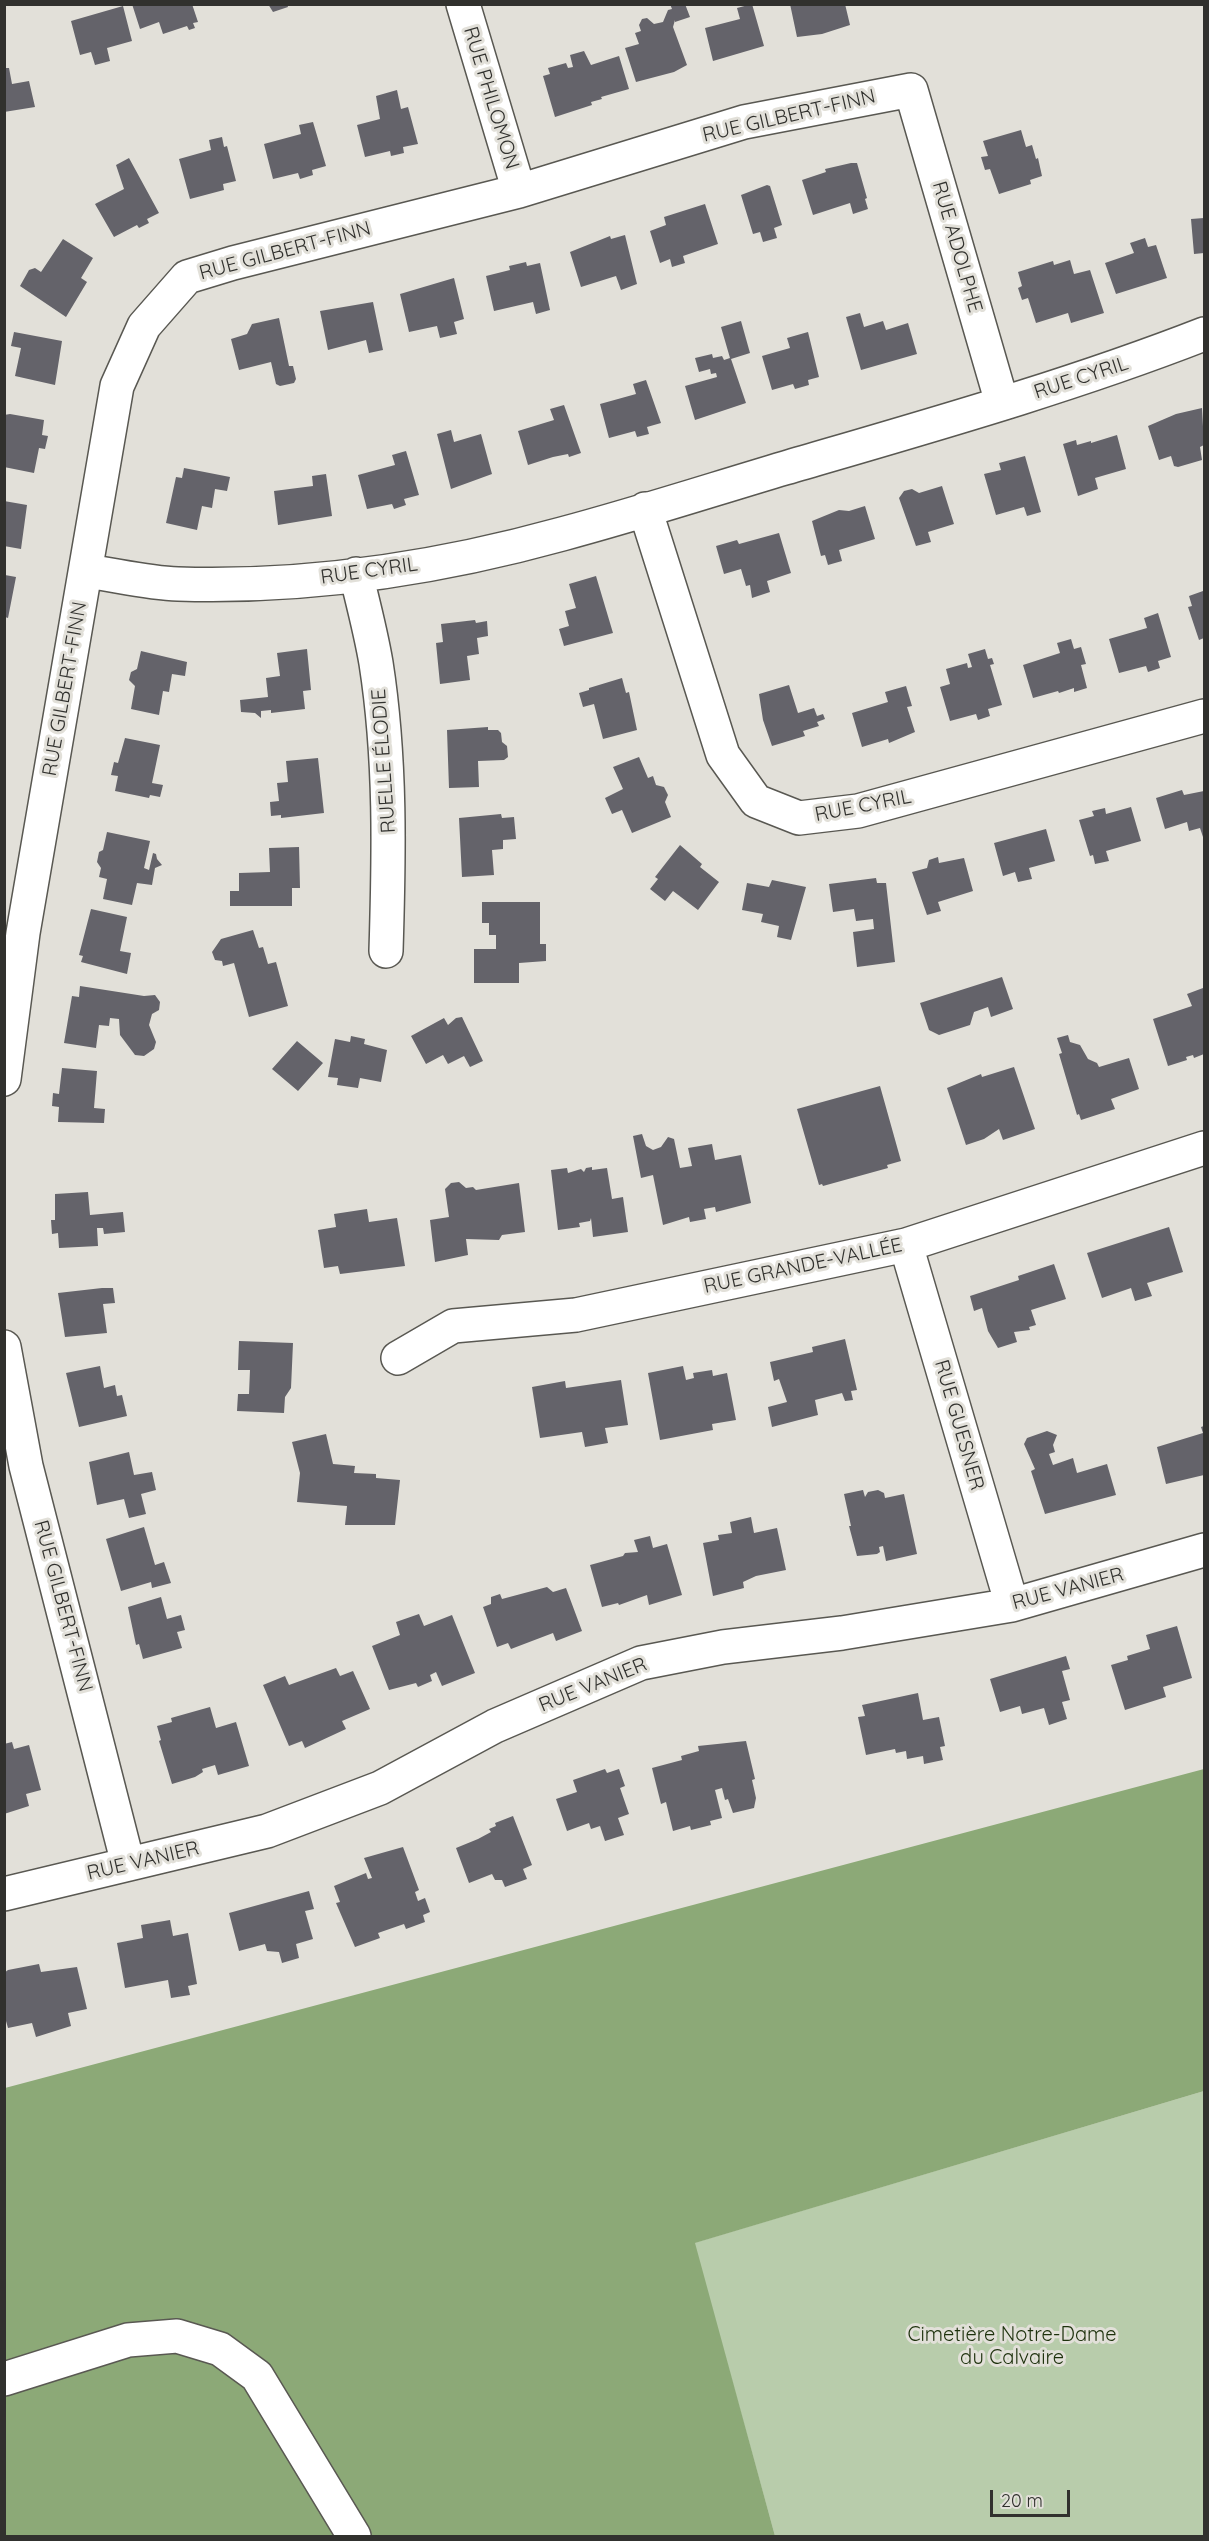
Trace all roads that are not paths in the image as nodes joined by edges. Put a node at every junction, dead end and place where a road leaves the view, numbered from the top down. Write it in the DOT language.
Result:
graph roads {
  1 [pos="463,4"];
  2 [pos="911,90"];
  3 [pos="519,191"];
  4 [pos="1204,334"];
  5 [pos="1002,403"];
  6 [pos="645,509"];
  7 [pos="86,571"];
  8 [pos="356,574"];
  9 [pos="1204,716"];
  10 [pos="386,951"];
  11 [pos="4,1079"];
  12 [pos="1204,1148"];
  13 [pos="906,1245"];
  14 [pos="4,1347"];
  15 [pos="398,1358"];
  16 [pos="1204,1550"];
  17 [pos="1012,1605"];
  18 [pos="128,1864"];
  19 [pos="4,1894"];
  20 [pos="4,2379"];
  21 [pos="354,2536"];
  1 -- 3 [label="street, RUE PHILOMON"];
  2 -- 3 [label="street, RUE GILBERT-FINN"];
  2 -- 5 [label="street, RUE ADOLPHE"];
  3 -- 7 [label="street, RUE GILBERT-FINN"];
  4 -- 5 [label="street, RUE CYRIL"];
  5 -- 6 [label="street, RUE CYRIL"];
  6 -- 8 [label="street, RUE CYRIL"];
  6 -- 9 [label="street, RUE CYRIL"];
  7 -- 8 [label="street, RUE CYRIL"];
  7 -- 11 [label="street, RUE GILBERT-FINN"];
  8 -- 10 [label="street, RUELLE ÉLODIE"];
  12 -- 13 [label="street, RUE GRANDE-VALLÉE"];
  13 -- 15 [label="street, RUE GRANDE-VALLÉE"];
  13 -- 17 [label="street, RUE GUESNER"];
  14 -- 18 [label="street, RUE GILBERT-FINN"];
  16 -- 17 [label="street, RUE VANIER"];
  17 -- 18 [label="street, RUE VANIER"];
  18 -- 19 [label="street, RUE VANIER"];
  20 -- 21 [label="street"];
}
